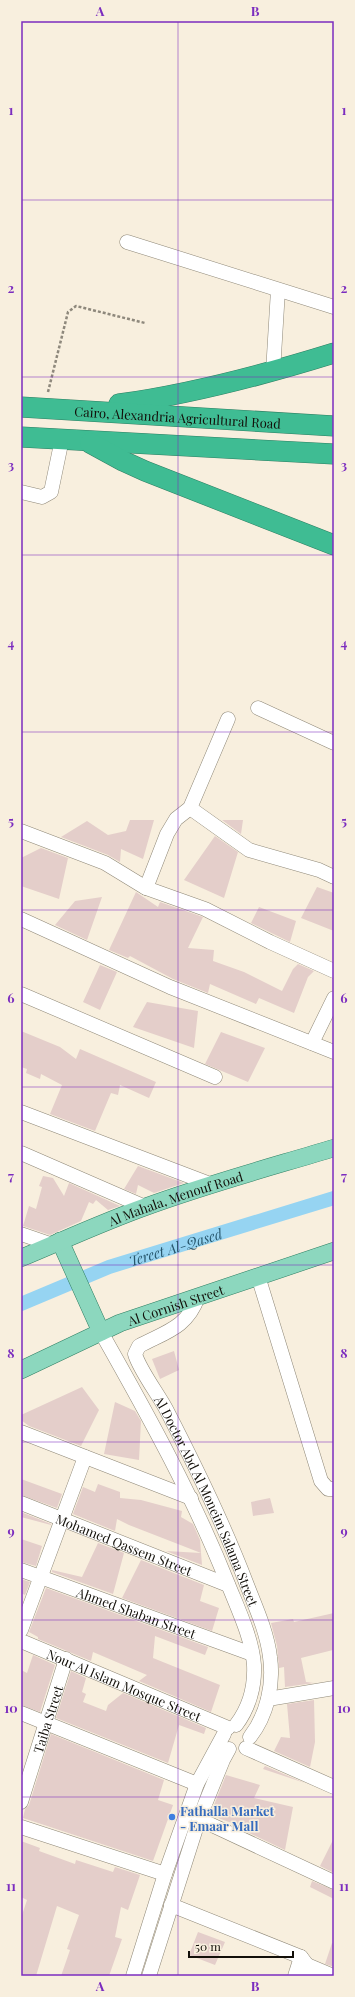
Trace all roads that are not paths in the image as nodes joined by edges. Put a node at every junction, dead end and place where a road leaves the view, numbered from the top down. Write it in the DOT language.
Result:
graph roads {
  1 [pos="127,242"];
  2 [pos="278,290"];
  3 [pos="334,308"];
  4 [pos="334,353"];
  5 [pos="273,372"];
  6 [pos="21,407"];
  7 [pos="73,409"];
  8 [pos="334,426"];
  9 [pos="21,437"];
  10 [pos="62,439"];
  11 [pos="87,441"];
  12 [pos="334,454"];
  13 [pos="21,492"];
  14 [pos="334,545"];
  15 [pos="258,708"];
  16 [pos="228,719"];
  17 [pos="334,743"];
  18 [pos="190,808"];
  19 [pos="21,831"];
  20 [pos="334,877"];
  21 [pos="146,888"];
  22 [pos="21,919"];
  23 [pos="334,971"];
  24 [pos="21,994"];
  25 [pos="334,998"];
  26 [pos="312,1042"];
  27 [pos="334,1052"];
  28 [pos="216,1077"];
  29 [pos="21,1112"];
  30 [pos="334,1148"];
  31 [pos="21,1153"];
  32 [pos="210,1184"];
  33 [pos="145,1207"];
  34 [pos="21,1234"];
  35 [pos="56,1243"];
  36 [pos="334,1251"];
  37 [pos="21,1258"];
  38 [pos="258,1276"];
  39 [pos="198,1297"];
  40 [pos="102,1332"];
  41 [pos="21,1370"];
  42 [pos="21,1432"];
  43 [pos="85,1456"];
  44 [pos="334,1489"];
  45 [pos="191,1498"];
  46 [pos="21,1503"];
  47 [pos="62,1519"];
  48 [pos="21,1570"];
  49 [pos="40,1577"];
  50 [pos="228,1585"];
  51 [pos="21,1630"];
  52 [pos="21,1641"];
  53 [pos="252,1654"];
  54 [pos="66,1659"];
  55 [pos="334,1688"];
  56 [pos="268,1698"];
  57 [pos="21,1714"];
  58 [pos="46,1724"];
  59 [pos="229,1729"];
  60 [pos="248,1742"];
  61 [pos="230,1749"];
  62 [pos="197,1784"];
  63 [pos="334,1787"];
  64 [pos="21,1802"];
  65 [pos="199,1819"];
  66 [pos="21,1827"];
  67 [pos="165,1874"];
  68 [pos="334,1882"];
  69 [pos="171,1905"];
  70 [pos="305,1966"];
  71 [pos="133,1976"];
  72 [pos="149,1976"];
  73 [pos="295,1976"];
  74 [pos="333,1976"];
  1 -- 2 [label="street"];
  2 -- 3 [label="street"];
  2 -- 5 [label="street"];
  4 -- 5 [label="highway"];
  5 -- 7 [label="highway"];
  6 -- 7 [label="highway, Cairo, Alexandria Agricultural Road"];
  7 -- 8 [label="highway, Cairo, Alexandria Agricultural Road"];
  9 -- 10 [label="highway"];
  10 -- 11 [label="highway"];
  10 -- 13 [label="street"];
  11 -- 12 [label="highway"];
  11 -- 14 [label="highway"];
  15 -- 17 [label="street"];
  16 -- 18 [label="street"];
  18 -- 20 [label="street"];
  18 -- 21 [label="street"];
  19 -- 21 [label="street"];
  21 -- 23 [label="street"];
  22 -- 26 [label="street"];
  24 -- 28 [label="street"];
  25 -- 26 [label="street"];
  26 -- 27 [label="street"];
  29 -- 32 [label="street"];
  30 -- 32 [label="main road, Al Mahala, Menouf Road"];
  31 -- 33 [label="street"];
  32 -- 33 [label="main road, Al Mahala, Menouf Road"];
  33 -- 35 [label="main road, Al Mahala, Menouf Road"];
  34 -- 35 [label="street"];
  35 -- 37 [label="main road, Al Mahala, Menouf Road"];
  35 -- 40 [label="main road"];
  36 -- 38 [label="main road, Al Cornish Street"];
  38 -- 39 [label="main road, Al Cornish Street"];
  38 -- 44 [label="street"];
  39 -- 40 [label="main road, Al Cornish Street"];
  39 -- 56 [label="street, Al Doctor Abd Al Moneim Salama Street"];
  40 -- 41 [label="main road, Al Cornish Street"];
  40 -- 45 [label="street, Al Doctor Abd Al Moneim Salama Street"];
  42 -- 43 [label="street"];
  43 -- 45 [label="street"];
  43 -- 47 [label="street"];
  45 -- 50 [label="street, Al Doctor Abd Al Moneim Salama Street"];
  46 -- 47 [label="street, Mohamed Qassem Street"];
  47 -- 49 [label="street"];
  47 -- 50 [label="street, Mohamed Qassem Street"];
  48 -- 49 [label="street, Ahmed Shaban Street"];
  49 -- 51 [label="street"];
  49 -- 53 [label="street, Ahmed Shaban Street"];
  50 -- 53 [label="street, Al Doctor Abd Al Moneim Salama Street"];
  52 -- 54 [label="street, Nour Al Islam Mosque Street"];
  53 -- 59 [label="street, Al Doctor Abd Al Moneim Salama Street"];
  54 -- 58 [label="street, Taiba Street"];
  54 -- 59 [label="street, Nour Al Islam Mosque Street"];
  55 -- 56 [label="street"];
  56 -- 60 [label="street, Al Doctor Abd Al Moneim Salama Street"];
  57 -- 58 [label="street"];
  58 -- 62 [label="street"];
  58 -- 64 [label="street, Taiba Street"];
  59 -- 60 [label="street"];
  59 -- 61 [label="street"];
  59 -- 62 [label="street, Al Doctor Abd Al Moneim Salama Street"];
  60 -- 61 [label="street"];
  60 -- 63 [label="street"];
  61 -- 65 [label="street"];
  62 -- 67 [label="street, Al Doctor Abd Al Moneim Salama Street"];
  65 -- 68 [label="street"];
  65 -- 69 [label="street"];
  66 -- 67 [label="street"];
  67 -- 71 [label="street, Al Doctor Abd Al Moneim Salama Street"];
  69 -- 70 [label="street"];
  69 -- 72 [label="street"];
  70 -- 73 [label="street"];
  70 -- 74 [label="street"];
}
